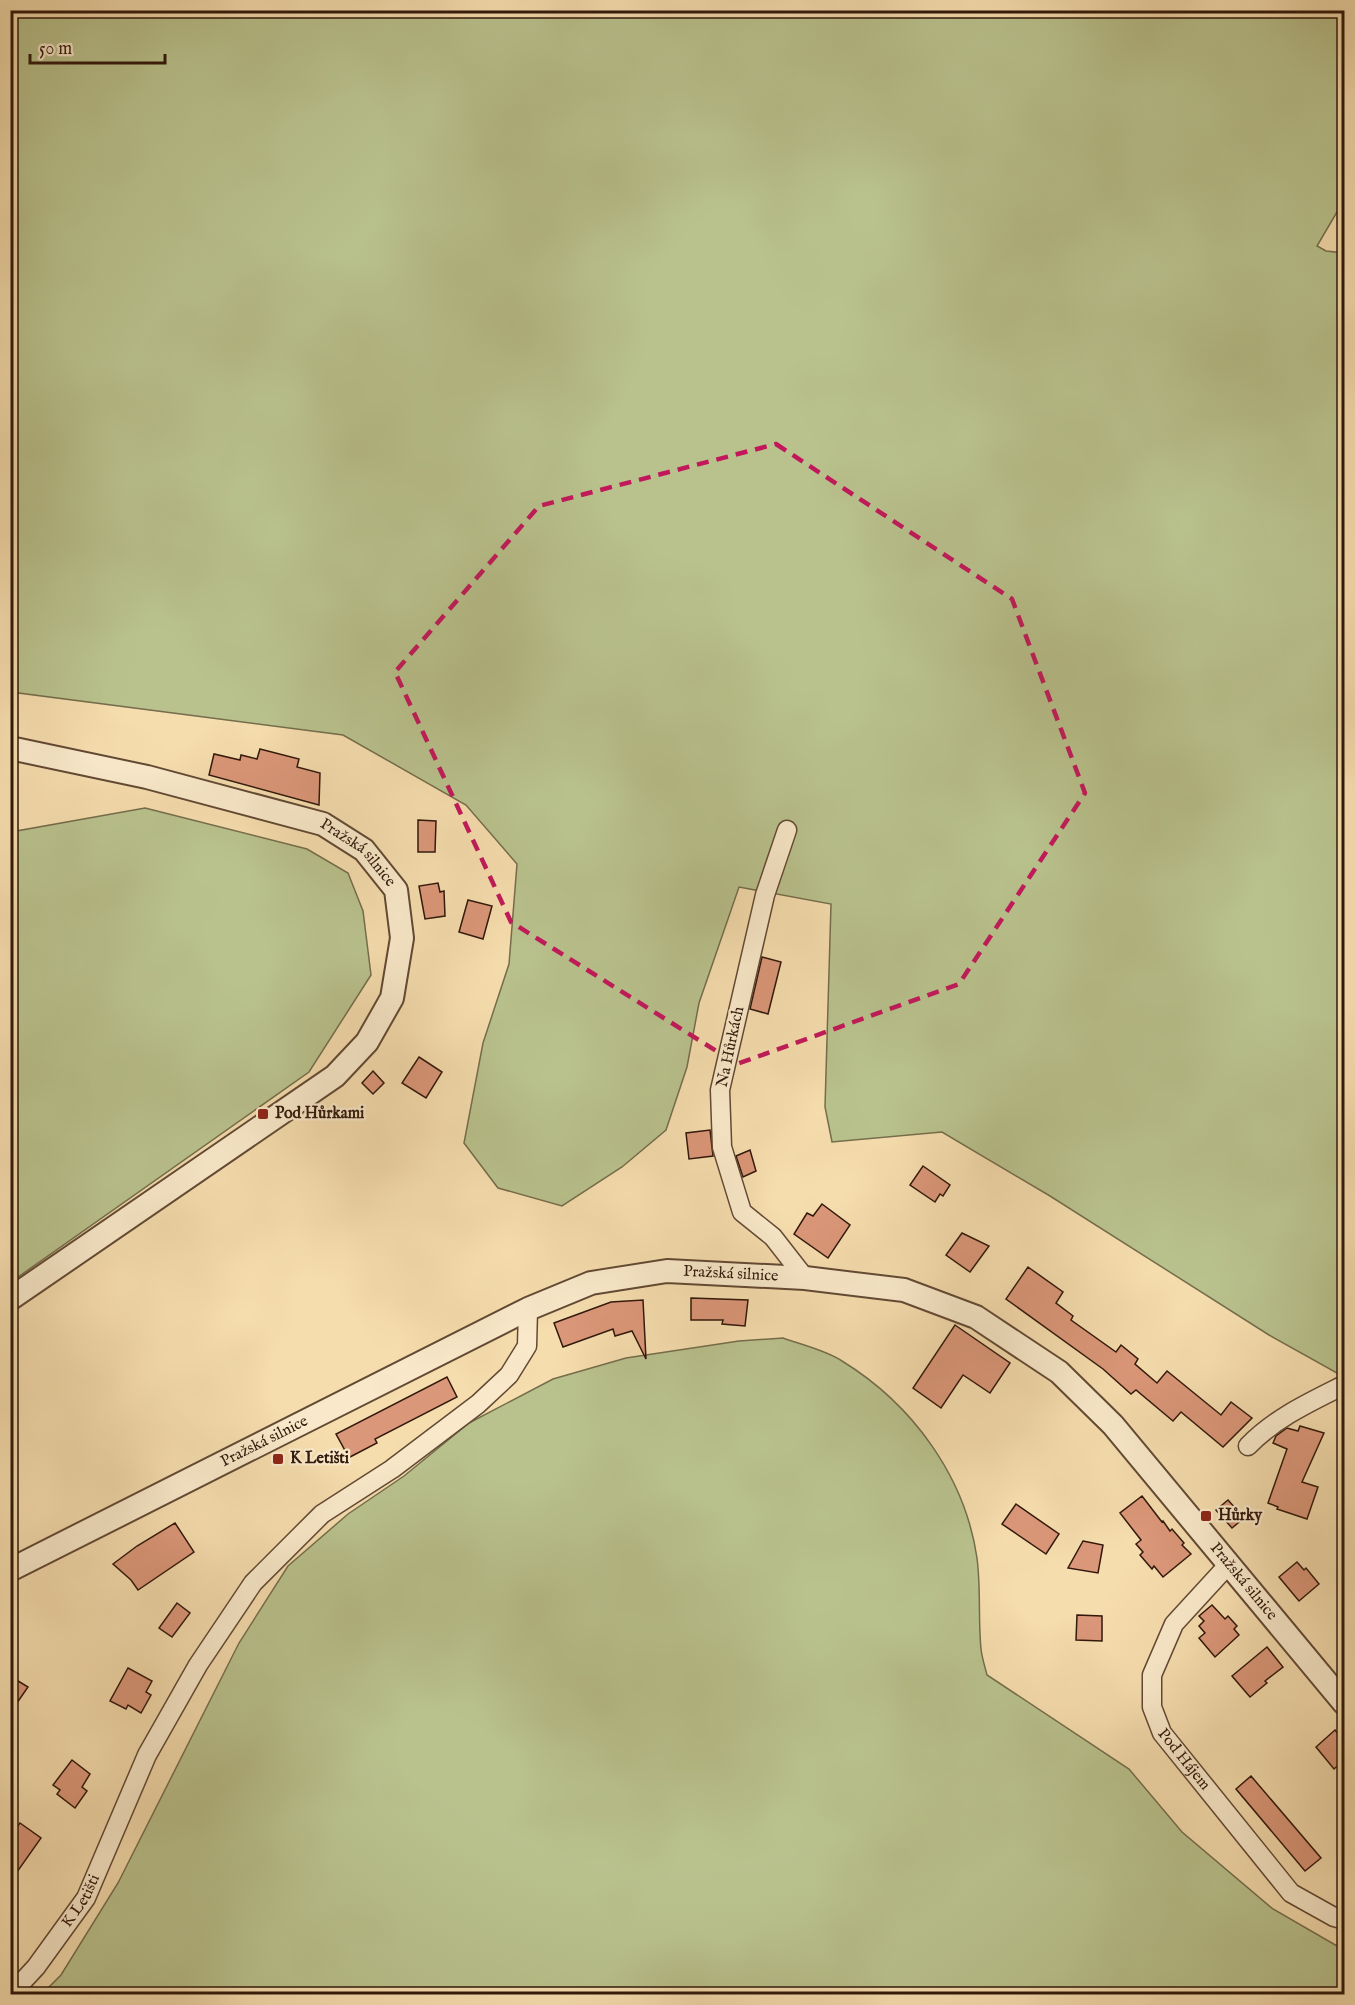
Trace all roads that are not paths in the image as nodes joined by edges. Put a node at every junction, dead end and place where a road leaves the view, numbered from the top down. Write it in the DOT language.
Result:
graph roads {
  1 [pos="10,748"];
  2 [pos="787,830"];
  3 [pos="805,1278"];
  4 [pos="10,1299"];
  5 [pos="528,1309"];
  6 [pos="1344,1385"];
  7 [pos="1248,1446"];
  8 [pos="1229,1564"];
  9 [pos="10,1570"];
  10 [pos="1344,1703"];
  11 [pos="1344,1920"];
  12 [pos="11,1995"];
  1 -- 4 [label="street, Pražská silnice"];
  2 -- 3 [label="street, Na Hůrkách"];
  3 -- 5 [label="street, Pražská silnice"];
  3 -- 8 [label="street, Pražská silnice"];
  5 -- 9 [label="street, Pražská silnice"];
  5 -- 12 [label="street, K Letišti"];
  6 -- 7 [label="street"];
  8 -- 10 [label="street, Pražská silnice"];
  8 -- 11 [label="street, Pod Hájem"];
}
